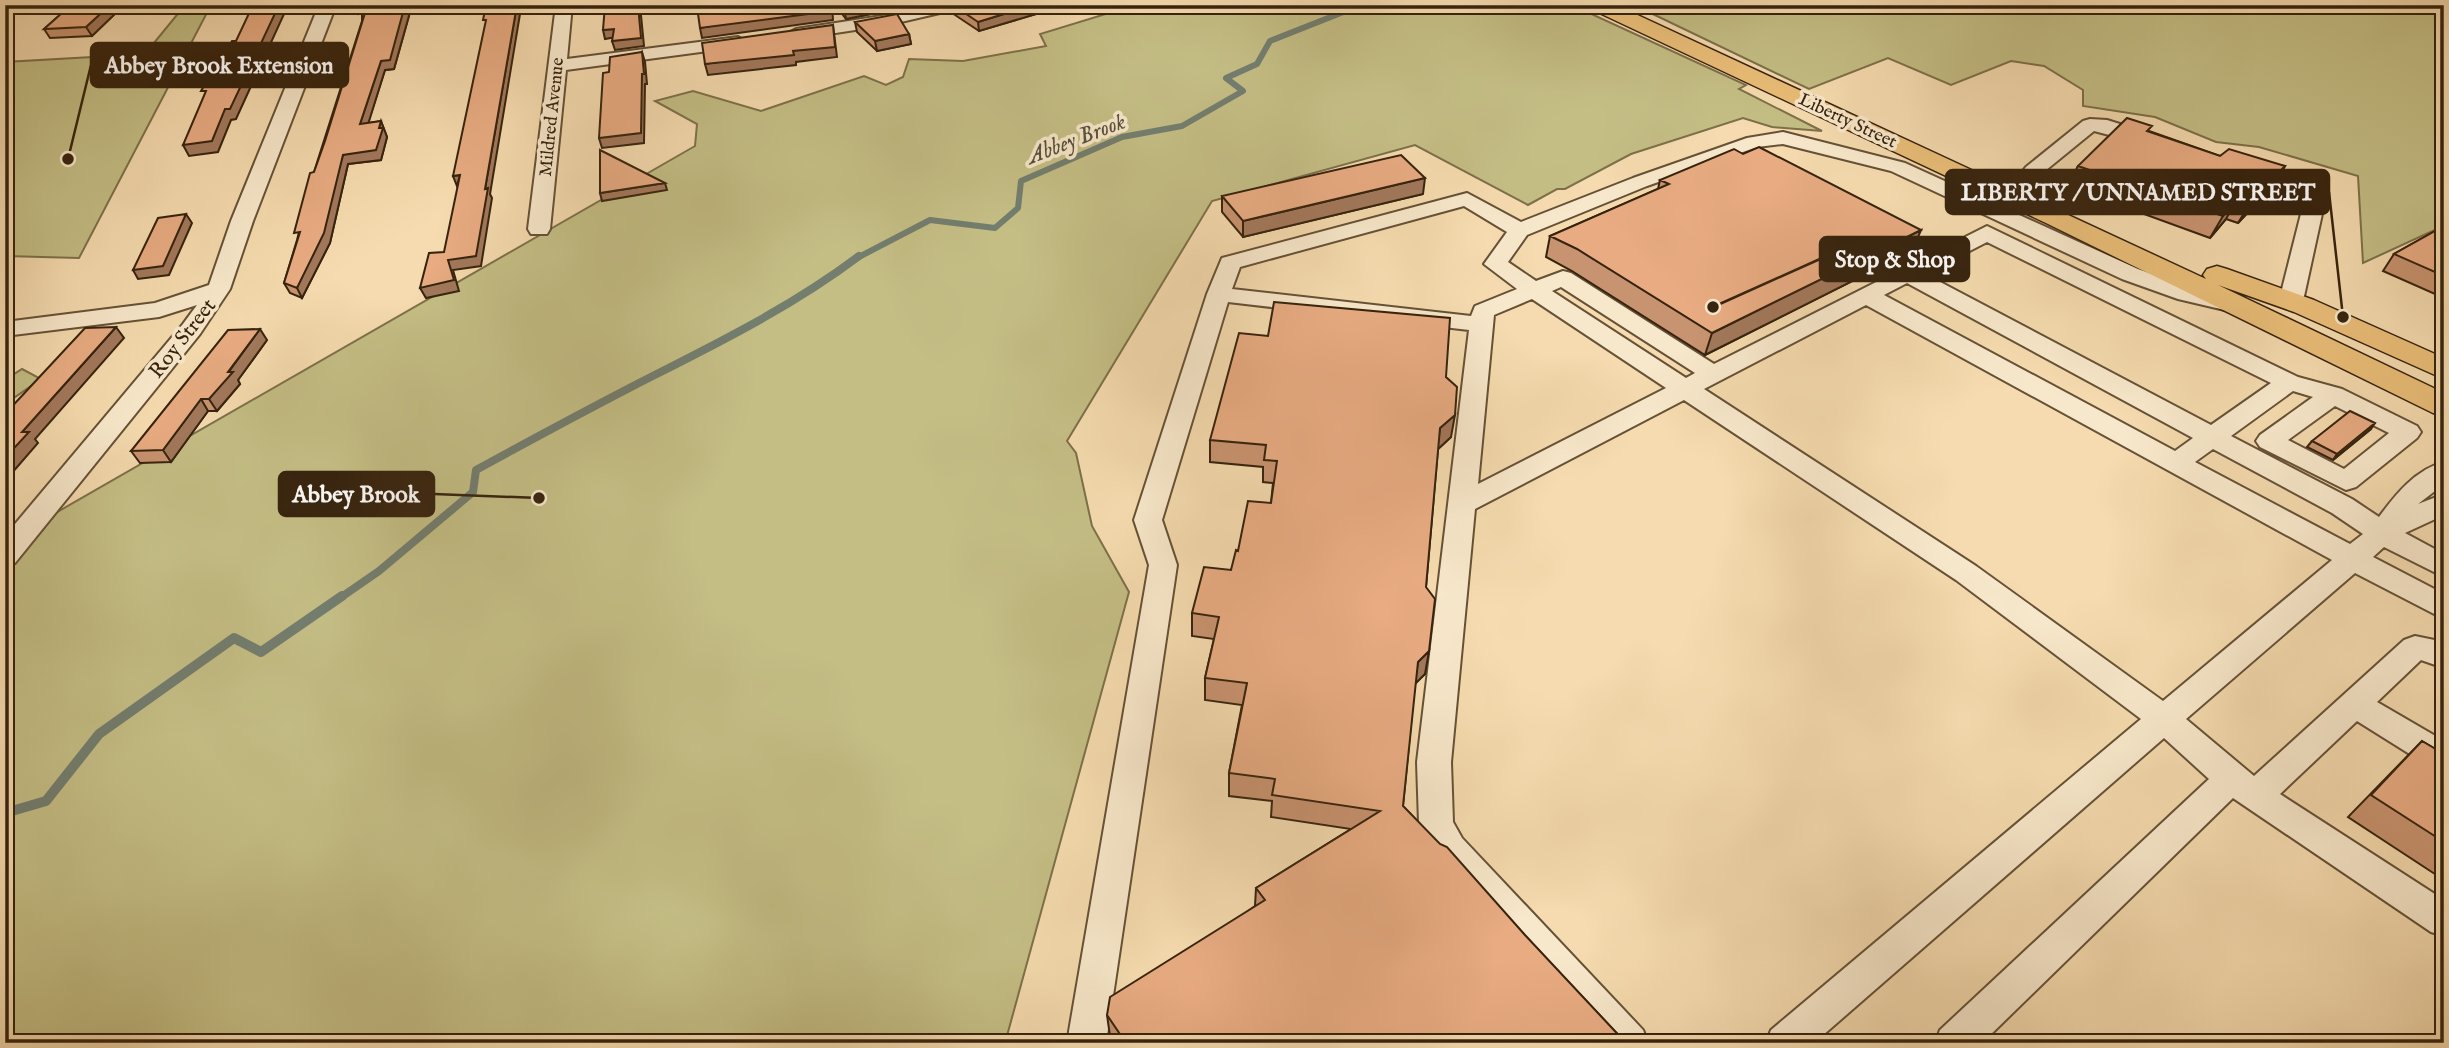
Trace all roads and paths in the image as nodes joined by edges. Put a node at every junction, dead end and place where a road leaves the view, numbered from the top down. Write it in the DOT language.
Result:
graph roads {
  1 [pos="328,5"];
  2 [pos="564,5"];
  3 [pos="951,5"];
  4 [pos="1598,5"];
  5 [pos="777,36"];
  6 [pos="749,40"];
  7 [pos="557,66"];
  8 [pos="2168,145"];
  9 [pos="2217,161"];
  10 [pos="2033,171"];
  11 [pos="539,229"];
  12 [pos="1519,230"];
  13 [pos="2097,238"];
  14 [pos="1908,274"];
  15 [pos="1534,288"];
  16 [pos="219,289"];
  17 [pos="1219,294"];
  18 [pos="1866,295"];
  19 [pos="2291,301"];
  20 [pos="2236,305"];
  21 [pos="1481,324"];
  22 [pos="5,329"];
  23 [pos="2440,364"];
  24 [pos="1713,374"];
  25 [pos="2289,382"];
  26 [pos="1686,388"];
  27 [pos="2333,394"];
  28 [pos="2444,406"];
  29 [pos="2252,409"];
  30 [pos="2288,427"];
  31 [pos="2213,437"];
  32 [pos="2174,464"];
  33 [pos="2291,466"];
  34 [pos="2444,471"];
  35 [pos="1462,504"];
  36 [pos="2429,511"];
  37 [pos="2382,533"];
  38 [pos="5,556"];
  39 [pos="2351,559"];
  40 [pos="2444,567"];
  41 [pos="2444,608"];
  42 [pos="2444,656"];
  43 [pos="2355,704"];
  44 [pos="2164,719"];
  45 [pos="2444,758"];
  46 [pos="2243,788"];
  47 [pos="2444,920"];
  48 [pos="1086,1043"];
  49 [pos="1629,1043"];
  50 [pos="1785,1043"];
  51 [pos="1954,1043"];
  1 -- 16 [label="street, Roy Street"];
  2 -- 7 [label="street, Mildred Avenue"];
  3 -- 5 [label="street"];
  4 -- 13 [label="main road, Liberty Street"];
  6 -- 7 [label="street"];
  7 -- 11 [label="street, Mildred Avenue"];
  8 -- 10 [label="street"];
  9 -- 19 [label="street"];
  12 -- 15 [label="street"];
  12 -- 17 [label="street"];
  12 -- 20 [label="street"];
  13 -- 19 [label="main road, Liberty Street"];
  13 -- 20 [label="main road, Liberty Street"];
  14 -- 18 [label="street"];
  14 -- 25 [label="street"];
  14 -- 31 [label="street"];
  15 -- 21 [label="street"];
  15 -- 24 [label="street"];
  15 -- 26 [label="street"];
  16 -- 22 [label="street"];
  16 -- 38 [label="street, Roy Street"];
  17 -- 21 [label="street"];
  17 -- 48 [label="street"];
  18 -- 24 [label="street"];
  18 -- 32 [label="street"];
  19 -- 23 [label="main road, Liberty Street"];
  20 -- 28 [label="main road, Liberty Street"];
  21 -- 35 [label="street"];
  24 -- 26 [label="street"];
  25 -- 27 [label="street"];
  25 -- 29 [label="street"];
  26 -- 35 [label="street"];
  26 -- 44 [label="street"];
  27 -- 30 [label="street"];
  27 -- 33 [label="street"];
  29 -- 30 [label="street"];
  29 -- 31 [label="street"];
  30 -- 33 [label="street"];
  31 -- 32 [label="street"];
  31 -- 33 [label="street"];
  32 -- 39 [label="street"];
  33 -- 37 [label="street"];
  34 -- 36 [label="street"];
  35 -- 49 [label="street"];
  36 -- 37 [label="street"];
  37 -- 39 [label="street"];
  37 -- 40 [label="street"];
  39 -- 41 [label="street"];
  39 -- 44 [label="street"];
  42 -- 43 [label="street"];
  43 -- 45 [label="street"];
  43 -- 46 [label="street"];
  44 -- 46 [label="street"];
  44 -- 50 [label="street"];
  46 -- 47 [label="street"];
  46 -- 51 [label="street"];
}
